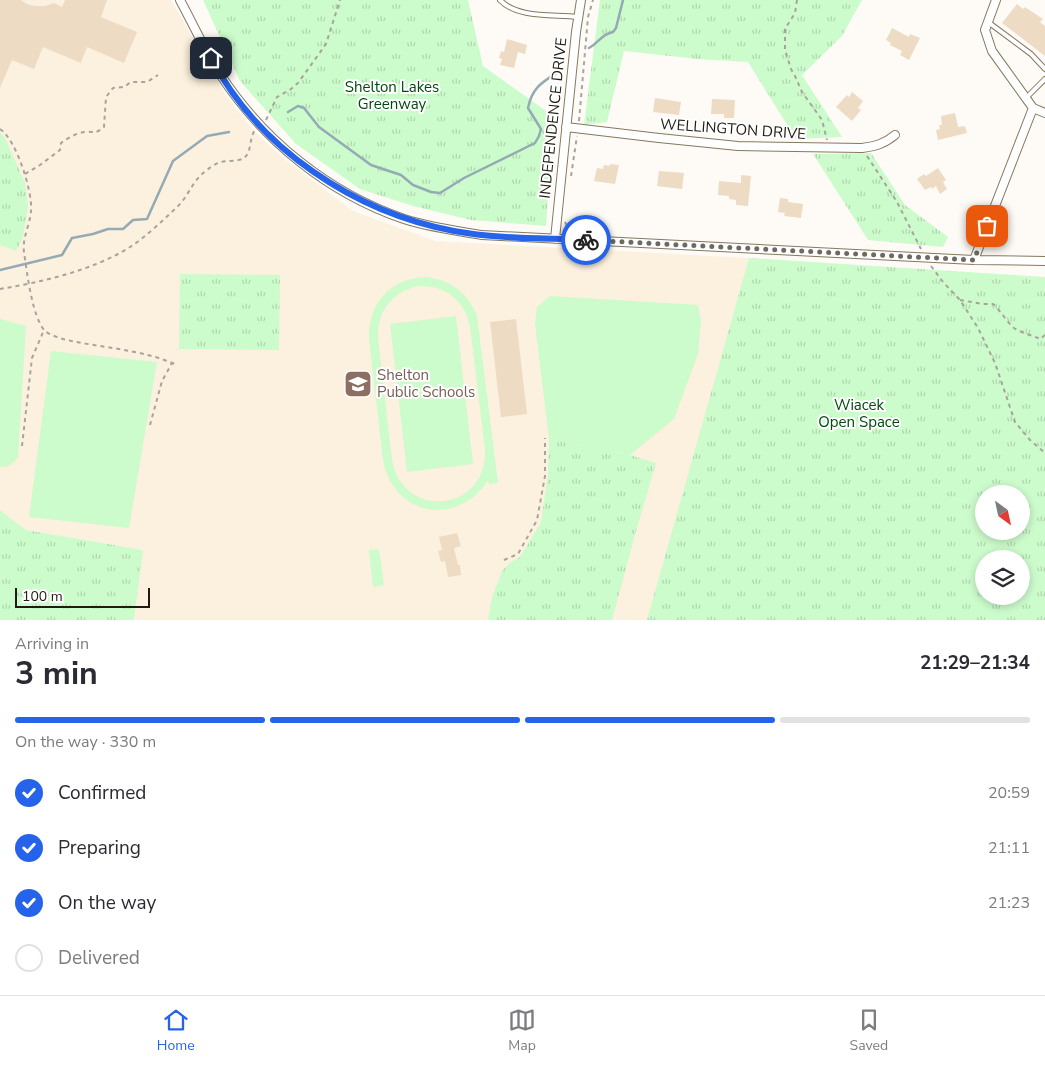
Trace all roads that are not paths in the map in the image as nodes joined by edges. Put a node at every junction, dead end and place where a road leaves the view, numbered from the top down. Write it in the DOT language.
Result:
graph roads {
  1 [pos="180,0"];
  2 [pos="500,0"];
  3 [pos="581,0"];
  4 [pos="996,0"];
  5 [pos="578,17"];
  6 [pos="988,22"];
  7 [pos="1045,70"];
  8 [pos="1045,79"];
  9 [pos="1027,97"];
  10 [pos="1033,108"];
  11 [pos="1045,113"];
  12 [pos="566,127"];
  13 [pos="895,135"];
  14 [pos="555,238"];
  15 [pos="974,260"];
  16 [pos="1045,261"];
  1 -- 14 [label="street"];
  2 -- 5 [label="lane"];
  3 -- 5 [label="street, INDEPENDENCE DRIVE"];
  4 -- 6 [label="street"];
  5 -- 12 [label="street, INDEPENDENCE DRIVE"];
  6 -- 7 [label="lane"];
  6 -- 9 [label="street"];
  8 -- 9 [label="lane"];
  9 -- 10 [label="street"];
  10 -- 11 [label="street"];
  10 -- 15 [label="street"];
  12 -- 13 [label="street, WELLINGTON DRIVE"];
  12 -- 14 [label="street, INDEPENDENCE DRIVE"];
  14 -- 15 [label="street"];
  15 -- 16 [label="street"];
}
